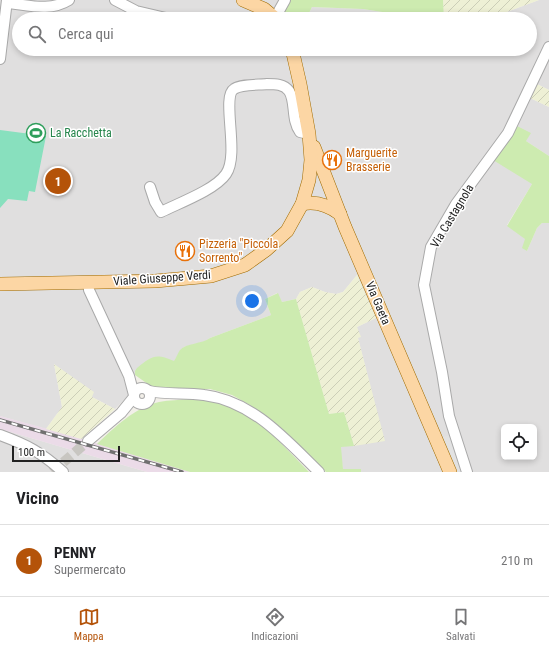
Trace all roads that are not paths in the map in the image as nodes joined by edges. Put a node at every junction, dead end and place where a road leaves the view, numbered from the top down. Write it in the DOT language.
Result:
graph roads {
  1 [pos="69,0"];
  2 [pos="115,0"];
  3 [pos="243,0"];
  4 [pos="285,0"];
  5 [pos="7,1"];
  6 [pos="140,12"];
  7 [pos="268,12"];
  8 [pos="279,12"];
  9 [pos="549,47"];
  10 [pos="294,56"];
  11 [pos="0,59"];
  12 [pos="309,134"];
  13 [pos="309,180"];
  14 [pos="328,183"];
  15 [pos="150,187"];
  16 [pos="302,204"];
  17 [pos="340,214"];
  18 [pos="88,282"];
  19 [pos="0,284"];
  20 [pos="142,396"];
  21 [pos="0,435"];
  22 [pos="88,440"];
  23 [pos="63,472"];
  24 [pos="319,472"];
  25 [pos="450,472"];
  26 [pos="468,472"];
  1 -- 5 [label="street"];
  2 -- 6 [label="street"];
  3 -- 7 [label="main road"];
  4 -- 8 [label="street"];
  5 -- 11 [label="street"];
  9 -- 26 [label="street, Via Castagnola"];
  10 -- 12 [label="main road"];
  12 -- 13 [label="main road, Viale Giuseppe Verdi"];
  12 -- 14 [label="main road, Via Gaeta"];
  12 -- 15 [label="street"];
  13 -- 14 [label="main road"];
  13 -- 16 [label="main road, Viale Giuseppe Verdi"];
  14 -- 17 [label="main road, Via Gaeta"];
  16 -- 17 [label="main road"];
  16 -- 18 [label="main road, Viale Giuseppe Verdi"];
  17 -- 25 [label="main road, Via Gaeta"];
  18 -- 19 [label="main road, Viale Giuseppe Verdi"];
  18 -- 20 [label="street"];
  20 -- 22 [label="street"];
  20 -- 24 [label="street"];
  21 -- 23 [label="street"];
}
